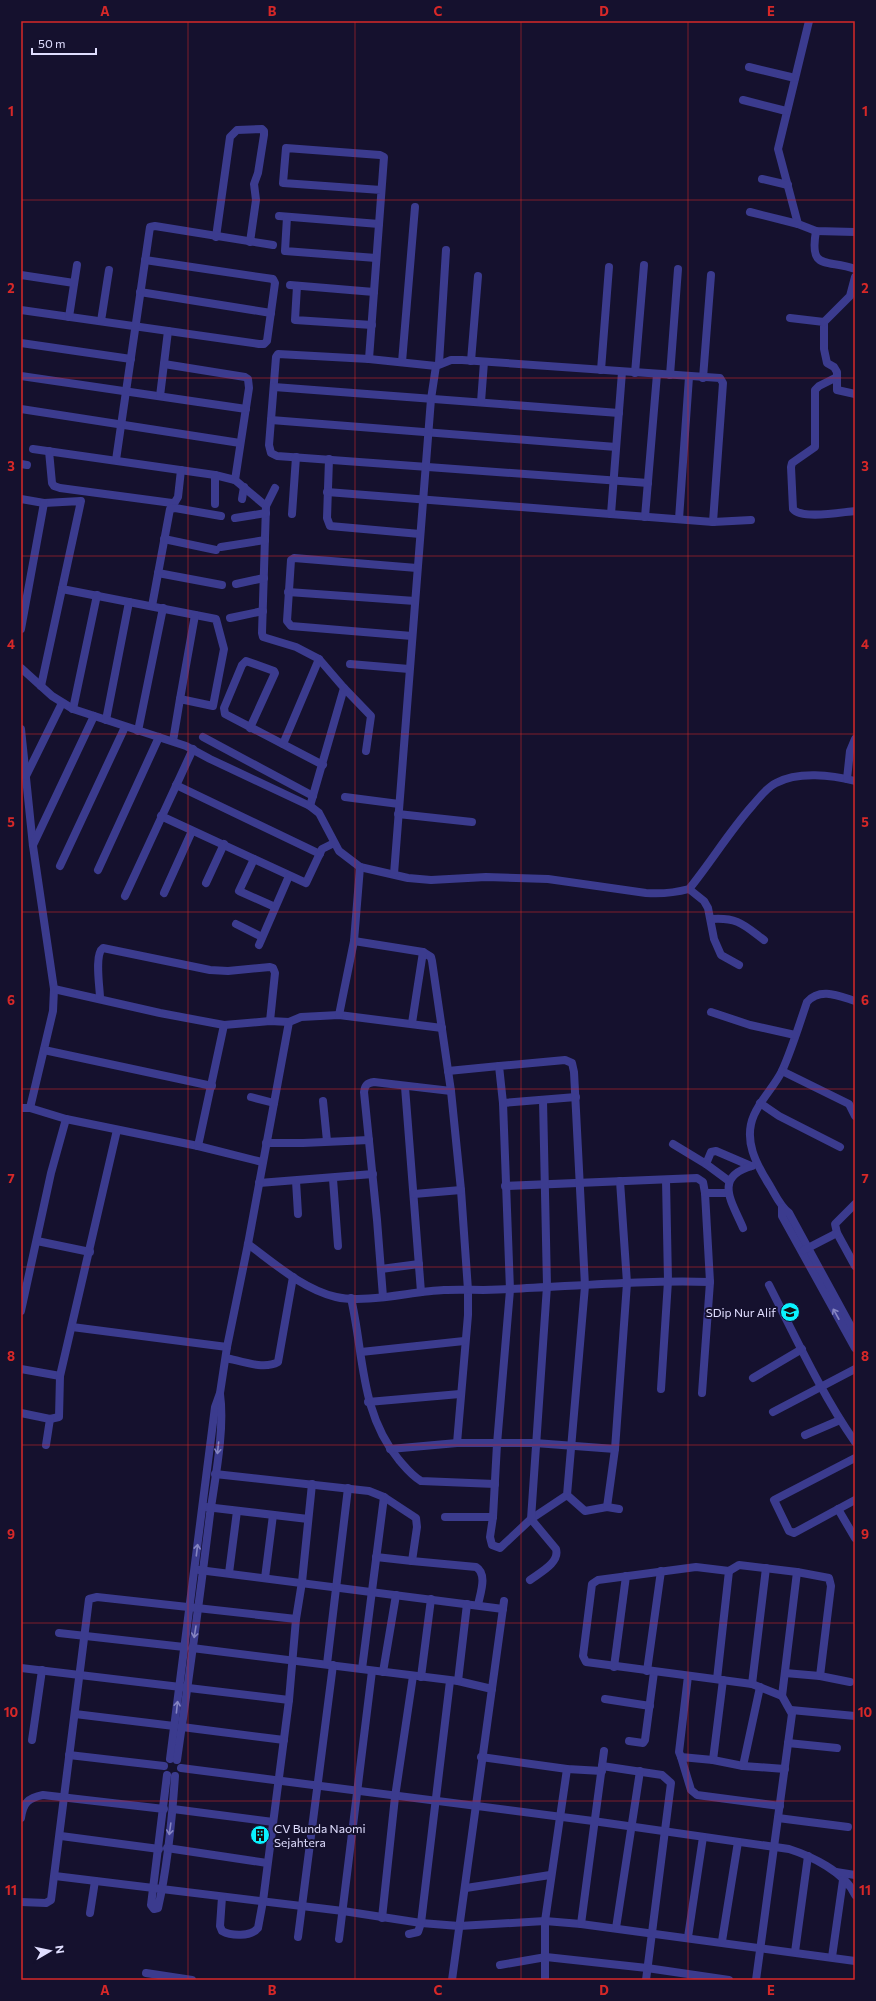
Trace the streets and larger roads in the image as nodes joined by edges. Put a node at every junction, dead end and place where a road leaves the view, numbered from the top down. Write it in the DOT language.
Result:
graph roads {
  1 [pos="809,21"];
  2 [pos="749,67"];
  3 [pos="794,78"];
  4 [pos="742,100"];
  5 [pos="786,111"];
  6 [pos="762,179"];
  7 [pos="788,185"];
  8 [pos="381,190"];
  9 [pos="416,206"];
  10 [pos="750,212"];
  11 [pos="379,224"];
  12 [pos="798,224"];
  13 [pos="816,231"];
  14 [pos="855,232"];
  15 [pos="216,237"];
  16 [pos="250,242"];
  17 [pos="273,245"];
  18 [pos="446,250"];
  19 [pos="376,258"];
  20 [pos="145,260"];
  21 [pos="77,265"];
  22 [pos="644,265"];
  23 [pos="609,267"];
  24 [pos="678,269"];
  25 [pos="855,269"];
  26 [pos="109,270"];
  27 [pos="21,275"];
  28 [pos="711,275"];
  29 [pos="478,276"];
  30 [pos="855,277"];
  31 [pos="74,283"];
  32 [pos="140,292"];
  33 [pos="374,292"];
  34 [pos="852,298"];
  35 [pos="21,310"];
  36 [pos="271,313"];
  37 [pos="69,317"];
  38 [pos="790,318"];
  39 [pos="101,322"];
  40 [pos="824,322"];
  41 [pos="372,325"];
  42 [pos="135,327"];
  43 [pos="168,331"];
  44 [pos="21,343"];
  45 [pos="131,359"];
  46 [pos="369,359"];
  47 [pos="471,361"];
  48 [pos="402,362"];
  49 [pos="484,362"];
  50 [pos="164,364"];
  51 [pos="438,365"];
  52 [pos="601,370"];
  53 [pos="622,372"];
  54 [pos="635,373"];
  55 [pos="656,374"];
  56 [pos="670,375"];
  57 [pos="21,376"];
  58 [pos="690,376"];
  59 [pos="837,377"];
  60 [pos="703,378"];
  61 [pos="274,387"];
  62 [pos="126,392"];
  63 [pos="855,394"];
  64 [pos="160,396"];
  65 [pos="431,399"];
  66 [pos="481,402"];
  67 [pos="21,409"];
  68 [pos="246,409"];
  69 [pos="619,413"];
  70 [pos="271,420"];
  71 [pos="121,424"];
  72 [pos="428,432"];
  73 [pos="240,443"];
  74 [pos="616,447"];
  75 [pos="33,449"];
  76 [pos="49,451"];
  77 [pos="296,457"];
  78 [pos="329,459"];
  79 [pos="116,460"];
  80 [pos="426,466"];
  81 [pos="181,470"];
  82 [pos="215,475"];
  83 [pos="235,480"];
  84 [pos="614,480"];
  85 [pos="648,483"];
  86 [pos="244,487"];
  87 [pos="275,488"];
  88 [pos="327,492"];
  89 [pos="21,499"];
  90 [pos="242,499"];
  91 [pos="423,500"];
  92 [pos="44,504"];
  93 [pos="215,504"];
  94 [pos="266,509"];
  95 [pos="855,510"];
  96 [pos="292,514"];
  97 [pos="611,514"];
  98 [pos="221,516"];
  99 [pos="645,517"];
  100 [pos="235,518"];
  101 [pos="679,520"];
  102 [pos="751,520"];
  103 [pos="713,522"];
  104 [pos="420,534"];
  105 [pos="164,539"];
  106 [pos="265,540"];
  107 [pos="417,568"];
  108 [pos="158,573"];
  109 [pos="264,578"];
  110 [pos="236,584"];
  111 [pos="222,585"];
  112 [pos="62,588"];
  113 [pos="288,592"];
  114 [pos="97,595"];
  115 [pos="414,601"];
  116 [pos="129,602"];
  117 [pos="152,606"];
  118 [pos="163,608"];
  119 [pos="263,611"];
  120 [pos="195,615"];
  121 [pos="230,618"];
  122 [pos="21,629"];
  123 [pos="412,636"];
  124 [pos="318,660"];
  125 [pos="350,664"];
  126 [pos="21,668"];
  127 [pos="409,669"];
  128 [pos="41,686"];
  129 [pos="344,688"];
  130 [pos="180,699"];
  131 [pos="62,703"];
  132 [pos="73,709"];
  133 [pos="94,716"];
  134 [pos="106,720"];
  135 [pos="125,727"];
  136 [pos="250,728"];
  137 [pos="21,729"];
  138 [pos="138,731"];
  139 [pos="159,737"];
  140 [pos="203,737"];
  141 [pos="855,739"];
  142 [pos="173,741"];
  143 [pos="283,744"];
  144 [pos="193,749"];
  145 [pos="366,751"];
  146 [pos="323,765"];
  147 [pos="26,778"];
  148 [pos="851,780"];
  149 [pos="176,785"];
  150 [pos="312,796"];
  151 [pos="345,797"];
  152 [pos="399,804"];
  153 [pos="310,806"];
  154 [pos="398,814"];
  155 [pos="161,816"];
  156 [pos="472,822"];
  157 [pos="192,831"];
  158 [pos="334,843"];
  159 [pos="224,844"];
  160 [pos="33,846"];
  161 [pos="320,854"];
  162 [pos="254,859"];
  163 [pos="60,866"];
  164 [pos="360,867"];
  165 [pos="98,870"];
  166 [pos="394,874"];
  167 [pos="289,876"];
  168 [pos="206,883"];
  169 [pos="689,889"];
  170 [pos="164,893"];
  171 [pos="125,896"];
  172 [pos="275,907"];
  173 [pos="711,919"];
  174 [pos="236,924"];
  175 [pos="764,940"];
  176 [pos="354,942"];
  177 [pos="423,952"];
  178 [pos="739,966"];
  179 [pos="54,989"];
  180 [pos="100,998"];
  181 [pos="855,1001"];
  182 [pos="711,1012"];
  183 [pos="339,1015"];
  184 [pos="270,1021"];
  185 [pos="289,1022"];
  186 [pos="412,1023"];
  187 [pos="224,1025"];
  188 [pos="442,1028"];
  189 [pos="795,1035"];
  190 [pos="44,1050"];
  191 [pos="498,1066"];
  192 [pos="448,1071"];
  193 [pos="782,1071"];
  194 [pos="212,1086"];
  195 [pos="405,1087"];
  196 [pos="451,1091"];
  197 [pos="252,1097"];
  198 [pos="576,1097"];
  199 [pos="543,1100"];
  200 [pos="323,1101"];
  201 [pos="274,1103"];
  202 [pos="502,1103"];
  203 [pos="760,1103"];
  204 [pos="25,1108"];
  205 [pos="855,1116"];
  206 [pos="66,1119"];
  207 [pos="117,1130"];
  208 [pos="369,1140"];
  209 [pos="327,1141"];
  210 [pos="266,1143"];
  211 [pos="673,1144"];
  212 [pos="198,1146"];
  213 [pos="840,1147"];
  214 [pos="262,1162"];
  215 [pos="706,1164"];
  216 [pos="754,1165"];
  217 [pos="373,1174"];
  218 [pos="333,1179"];
  219 [pos="666,1180"];
  220 [pos="296,1181"];
  221 [pos="620,1181"];
  222 [pos="729,1181"];
  223 [pos="580,1182"];
  224 [pos="546,1183"];
  225 [pos="259,1184"];
  226 [pos="505,1186"];
  227 [pos="461,1190"];
  228 [pos="705,1193"];
  229 [pos="728,1193"];
  230 [pos="414,1194"];
  231 [pos="855,1204"];
  232 [pos="298,1214"];
  233 [pos="743,1228"];
  234 [pos="837,1233"];
  235 [pos="37,1240"];
  236 [pos="248,1244"];
  237 [pos="338,1246"];
  238 [pos="805,1249"];
  239 [pos="90,1252"];
  240 [pos="419,1264"];
  241 [pos="855,1266"];
  242 [pos="381,1269"];
  243 [pos="292,1277"];
  244 [pos="668,1282"];
  245 [pos="710,1282"];
  246 [pos="627,1283"];
  247 [pos="769,1285"];
  248 [pos="547,1286"];
  249 [pos="585,1286"];
  250 [pos="468,1290"];
  251 [pos="510,1290"];
  252 [pos="421,1292"];
  253 [pos="383,1297"];
  254 [pos="351,1298"];
  255 [pos="21,1311"];
  256 [pos="72,1327"];
  257 [pos="853,1337"];
  258 [pos="464,1341"];
  259 [pos="227,1347"];
  260 [pos="855,1348"];
  261 [pos="802,1349"];
  262 [pos="361,1352"];
  263 [pos="226,1358"];
  264 [pos="21,1369"];
  265 [pos="855,1369"];
  266 [pos="60,1376"];
  267 [pos="753,1378"];
  268 [pos="821,1386"];
  269 [pos="661,1389"];
  270 [pos="220,1393"];
  271 [pos="702,1393"];
  272 [pos="460,1394"];
  273 [pos="368,1402"];
  274 [pos="773,1412"];
  275 [pos="21,1413"];
  276 [pos="50,1419"];
  277 [pos="840,1420"];
  278 [pos="805,1435"];
  279 [pos="855,1442"];
  280 [pos="457,1443"];
  281 [pos="535,1443"];
  282 [pos="497,1444"];
  283 [pos="46,1445"];
  284 [pos="572,1446"];
  285 [pos="390,1449"];
  286 [pos="615,1449"];
  287 [pos="855,1458"];
  288 [pos="215,1474"];
  289 [pos="312,1484"];
  290 [pos="495,1484"];
  291 [pos="348,1488"];
  292 [pos="568,1495"];
  293 [pos="384,1497"];
  294 [pos="855,1500"];
  295 [pos="202,1506"];
  296 [pos="607,1507"];
  297 [pos="211,1508"];
  298 [pos="619,1509"];
  299 [pos="838,1509"];
  300 [pos="236,1511"];
  301 [pos="273,1515"];
  302 [pos="445,1517"];
  303 [pos="493,1517"];
  304 [pos="308,1518"];
  305 [pos="531,1519"];
  306 [pos="203,1535"];
  307 [pos="855,1538"];
  308 [pos="376,1557"];
  309 [pos="412,1561"];
  310 [pos="766,1568"];
  311 [pos="199,1570"];
  312 [pos="661,1571"];
  313 [pos="729,1571"];
  314 [pos="797,1572"];
  315 [pos="229,1573"];
  316 [pos="626,1576"];
  317 [pos="265,1578"];
  318 [pos="530,1580"];
  319 [pos="302,1582"];
  320 [pos="336,1586"];
  321 [pos="372,1592"];
  322 [pos="396,1595"];
  323 [pos="431,1599"];
  324 [pos="504,1600"];
  325 [pos="467,1604"];
  326 [pos="478,1605"];
  327 [pos="194,1608"];
  328 [pos="503,1609"];
  329 [pos="296,1619"];
  330 [pos="59,1633"];
  331 [pos="84,1635"];
  332 [pos="188,1648"];
  333 [pos="292,1660"];
  334 [pos="330,1665"];
  335 [pos="614,1667"];
  336 [pos="21,1668"];
  337 [pos="362,1669"];
  338 [pos="42,1670"];
  339 [pos="372,1671"];
  340 [pos="651,1671"];
  341 [pos="384,1672"];
  342 [pos="785,1673"];
  343 [pos="80,1674"];
  344 [pos="412,1676"];
  345 [pos="688,1676"];
  346 [pos="820,1676"];
  347 [pos="421,1677"];
  348 [pos="720,1680"];
  349 [pos="454,1681"];
  350 [pos="850,1682"];
  351 [pos="752,1684"];
  352 [pos="760,1687"];
  353 [pos="179,1688"];
  354 [pos="188,1688"];
  355 [pos="492,1689"];
  356 [pos="782,1696"];
  357 [pos="289,1700"];
  358 [pos="605,1700"];
  359 [pos="650,1706"];
  360 [pos="791,1710"];
  361 [pos="75,1714"];
  362 [pos="855,1716"];
  363 [pos="178,1727"];
  364 [pos="32,1740"];
  365 [pos="284,1740"];
  366 [pos="629,1741"];
  367 [pos="788,1742"];
  368 [pos="837,1748"];
  369 [pos="604,1751"];
  370 [pos="69,1755"];
  371 [pos="481,1757"];
  372 [pos="681,1757"];
  373 [pos="174,1760"];
  374 [pos="712,1760"];
  375 [pos="164,1766"];
  376 [pos="743,1766"];
  377 [pos="181,1768"];
  378 [pos="567,1769"];
  379 [pos="602,1769"];
  380 [pos="785,1769"];
  381 [pos="640,1771"];
  382 [pos="171,1775"];
  383 [pos="278,1782"];
  384 [pos="318,1786"];
  385 [pos="357,1791"];
  386 [pos="64,1797"];
  387 [pos="395,1797"];
  388 [pos="436,1800"];
  389 [pos="475,1805"];
  390 [pos="780,1806"];
  391 [pos="164,1809"];
  392 [pos="173,1809"];
  393 [pos="559,1817"];
  394 [pos="21,1818"];
  395 [pos="778,1818"];
  396 [pos="593,1821"];
  397 [pos="273,1822"];
  398 [pos="632,1827"];
  399 [pos="848,1827"];
  400 [pos="665,1831"];
  401 [pos="61,1836"];
  402 [pos="703,1837"];
  403 [pos="738,1842"];
  404 [pos="774,1847"];
  405 [pos="163,1849"];
  406 [pos="808,1856"];
  407 [pos="267,1862"];
  408 [pos="836,1872"];
  409 [pos="550,1875"];
  410 [pos="855,1875"];
  411 [pos="55,1876"];
  412 [pos="843,1880"];
  413 [pos="94,1881"];
  414 [pos="153,1888"];
  415 [pos="162,1888"];
  416 [pos="466,1888"];
  417 [pos="855,1895"];
  418 [pos="222,1896"];
  419 [pos="263,1901"];
  420 [pos="21,1902"];
  421 [pos="303,1906"];
  422 [pos="343,1911"];
  423 [pos="90,1914"];
  424 [pos="382,1918"];
  425 [pos="545,1921"];
  426 [pos="421,1923"];
  427 [pos="581,1924"];
  428 [pos="460,1926"];
  429 [pos="616,1928"];
  430 [pos="651,1932"];
  431 [pos="408,1934"];
  432 [pos="298,1937"];
  433 [pos="688,1937"];
  434 [pos="339,1939"];
  435 [pos="722,1942"];
  436 [pos="759,1946"];
  437 [pos="794,1952"];
  438 [pos="546,1957"];
  439 [pos="832,1957"];
  440 [pos="855,1961"];
  441 [pos="500,1965"];
  442 [pos="648,1968"];
  443 [pos="146,1973"];
  444 [pos="192,1980"];
  445 [pos="452,1980"];
  446 [pos="545,1980"];
  447 [pos="646,1980"];
  448 [pos="729,1980"];
  449 [pos="756,1980"];
  1 -- 3 [label="street"];
  2 -- 3 [label="street"];
  3 -- 5 [label="street"];
  4 -- 5 [label="street"];
  5 -- 7 [label="street"];
  6 -- 7 [label="street"];
  7 -- 12 [label="street"];
  8 -- 8 [label="street"];
  8 -- 11 [label="street"];
  9 -- 48 [label="street"];
  10 -- 12 [label="street"];
  11 -- 19 [label="street"];
  11 -- 19 [label="street"];
  12 -- 13 [label="street"];
  13 -- 14 [label="street"];
  13 -- 25 [label="street"];
  15 -- 16 [label="street"];
  15 -- 16 [label="street"];
  15 -- 20 [label="street"];
  16 -- 17 [label="street"];
  18 -- 51 [label="street"];
  19 -- 33 [label="street"];
  20 -- 32 [label="street"];
  20 -- 36 [label="street"];
  21 -- 31 [label="street"];
  22 -- 54 [label="street"];
  23 -- 52 [label="street"];
  24 -- 56 [label="street"];
  26 -- 39 [label="street"];
  27 -- 31 [label="street"];
  28 -- 60 [label="street"];
  29 -- 47 [label="street"];
  30 -- 34 [label="street"];
  31 -- 37 [label="street"];
  32 -- 36 [label="street"];
  32 -- 42 [label="street"];
  33 -- 41 [label="street"];
  33 -- 41 [label="street"];
  34 -- 40 [label="street"];
  35 -- 37 [label="street"];
  36 -- 43 [label="street"];
  37 -- 39 [label="street"];
  38 -- 40 [label="street"];
  39 -- 42 [label="street"];
  40 -- 59 [label="street"];
  41 -- 46 [label="street"];
  42 -- 43 [label="street"];
  42 -- 45 [label="street"];
  43 -- 50 [label="street"];
  44 -- 45 [label="street"];
  45 -- 62 [label="street"];
  46 -- 48 [label="street"];
  46 -- 61 [label="street"];
  47 -- 49 [label="street"];
  47 -- 51 [label="street"];
  48 -- 51 [label="street"];
  49 -- 52 [label="street"];
  49 -- 66 [label="street"];
  50 -- 64 [label="street"];
  50 -- 68 [label="street"];
  51 -- 65 [label="street"];
  52 -- 53 [label="street"];
  53 -- 54 [label="street"];
  53 -- 69 [label="street"];
  54 -- 55 [label="street"];
  55 -- 56 [label="street"];
  55 -- 85 [label="street"];
  56 -- 58 [label="street"];
  57 -- 62 [label="street"];
  58 -- 60 [label="street"];
  58 -- 101 [label="street"];
  59 -- 63 [label="street"];
  59 -- 95 [label="street"];
  60 -- 103 [label="street"];
  61 -- 65 [label="street"];
  61 -- 70 [label="street"];
  62 -- 64 [label="street"];
  62 -- 71 [label="street"];
  64 -- 68 [label="street"];
  65 -- 66 [label="street"];
  65 -- 72 [label="street"];
  66 -- 69 [label="street"];
  67 -- 71 [label="street"];
  68 -- 73 [label="street"];
  69 -- 74 [label="street"];
  70 -- 72 [label="street"];
  70 -- 77 [label="street"];
  71 -- 73 [label="street"];
  71 -- 79 [label="street"];
  72 -- 74 [label="street"];
  72 -- 80 [label="street"];
  73 -- 83 [label="street"];
  74 -- 84 [label="street"];
  75 -- 76 [label="street"];
  76 -- 79 [label="street"];
  76 -- 81 [label="street"];
  77 -- 78 [label="street"];
  77 -- 96 [label="street"];
  78 -- 80 [label="street"];
  78 -- 88 [label="street"];
  79 -- 81 [label="street"];
  80 -- 84 [label="street"];
  80 -- 91 [label="street"];
  81 -- 82 [label="street"];
  82 -- 83 [label="street"];
  82 -- 93 [label="street"];
  83 -- 86 [label="street"];
  84 -- 85 [label="street"];
  84 -- 97 [label="street"];
  85 -- 99 [label="street"];
  86 -- 90 [label="street"];
  86 -- 94 [label="street"];
  87 -- 94 [label="street"];
  88 -- 91 [label="street"];
  88 -- 104 [label="street"];
  89 -- 92 [label="street"];
  91 -- 97 [label="street"];
  91 -- 104 [label="street"];
  92 -- 112 [label="street"];
  92 -- 122 [label="street"];
  94 -- 100 [label="street"];
  94 -- 106 [label="street"];
  97 -- 99 [label="street"];
  98 -- 105 [label="street"];
  99 -- 101 [label="street"];
  101 -- 103 [label="street"];
  102 -- 103 [label="street"];
  104 -- 107 [label="street"];
  105 -- 106 [label="street"];
  105 -- 108 [label="street"];
  106 -- 109 [label="street"];
  107 -- 113 [label="street"];
  107 -- 115 [label="street"];
  108 -- 111 [label="street"];
  108 -- 117 [label="street"];
  109 -- 110 [label="street"];
  109 -- 119 [label="street"];
  112 -- 114 [label="street"];
  112 -- 128 [label="street"];
  113 -- 115 [label="street"];
  113 -- 123 [label="street"];
  114 -- 116 [label="street"];
  114 -- 132 [label="street"];
  115 -- 123 [label="street"];
  116 -- 117 [label="street"];
  116 -- 134 [label="street"];
  117 -- 118 [label="street"];
  118 -- 120 [label="street"];
  118 -- 138 [label="street"];
  119 -- 121 [label="street"];
  119 -- 124 [label="street"];
  120 -- 130 [label="street"];
  120 -- 130 [label="street"];
  123 -- 127 [label="street"];
  124 -- 129 [label="street"];
  124 -- 143 [label="street"];
  125 -- 127 [label="street"];
  126 -- 128 [label="street"];
  127 -- 152 [label="street"];
  128 -- 131 [label="street"];
  129 -- 145 [label="street"];
  129 -- 146 [label="street"];
  130 -- 142 [label="street"];
  131 -- 132 [label="street"];
  131 -- 147 [label="street"];
  132 -- 133 [label="street"];
  133 -- 134 [label="street"];
  133 -- 160 [label="street"];
  134 -- 135 [label="street"];
  135 -- 138 [label="street"];
  135 -- 163 [label="street"];
  136 -- 136 [label="street"];
  136 -- 143 [label="street"];
  137 -- 147 [label="street"];
  138 -- 139 [label="street"];
  139 -- 142 [label="street"];
  139 -- 165 [label="street"];
  140 -- 150 [label="street"];
  141 -- 148 [label="street"];
  142 -- 144 [label="street"];
  143 -- 146 [label="street"];
  144 -- 149 [label="street"];
  144 -- 153 [label="street"];
  146 -- 150 [label="street"];
  147 -- 160 [label="street"];
  148 -- 169 [label="street"];
  149 -- 155 [label="street"];
  149 -- 161 [label="street"];
  150 -- 153 [label="street"];
  151 -- 152 [label="street"];
  152 -- 154 [label="street"];
  153 -- 158 [label="street"];
  154 -- 156 [label="street"];
  154 -- 166 [label="street"];
  155 -- 157 [label="street"];
  155 -- 171 [label="street"];
  157 -- 159 [label="street"];
  157 -- 170 [label="street"];
  158 -- 161 [label="street"];
  158 -- 164 [label="street"];
  159 -- 162 [label="street"];
  159 -- 168 [label="street"];
  160 -- 179 [label="street"];
  161 -- 167 [label="street"];
  162 -- 167 [label="street"];
  162 -- 172 [label="street"];
  164 -- 166 [label="street"];
  164 -- 176 [label="street"];
  166 -- 169 [label="street"];
  167 -- 172 [label="street"];
  169 -- 173 [label="street"];
  172 -- 174 [label="street"];
  173 -- 175 [label="street"];
  173 -- 178 [label="street"];
  176 -- 177 [label="street"];
  176 -- 183 [label="street"];
  177 -- 186 [label="street"];
  177 -- 188 [label="street"];
  179 -- 180 [label="street"];
  179 -- 190 [label="street"];
  180 -- 184 [label="street"];
  180 -- 187 [label="street"];
  181 -- 189 [label="street"];
  182 -- 189 [label="street"];
  183 -- 185 [label="street"];
  183 -- 186 [label="street"];
  184 -- 185 [label="street"];
  184 -- 187 [label="street"];
  185 -- 201 [label="street"];
  186 -- 188 [label="street"];
  187 -- 194 [label="street"];
  188 -- 192 [label="street"];
  189 -- 193 [label="street"];
  190 -- 194 [label="street"];
  190 -- 204 [label="street"];
  191 -- 192 [label="street"];
  191 -- 198 [label="street"];
  191 -- 202 [label="street"];
  192 -- 196 [label="street"];
  193 -- 203 [label="street"];
  193 -- 205 [label="street"];
  194 -- 212 [label="street"];
  195 -- 196 [label="street"];
  195 -- 208 [label="street"];
  195 -- 230 [label="street"];
  196 -- 227 [label="street"];
  197 -- 201 [label="street"];
  198 -- 199 [label="street"];
  198 -- 223 [label="street"];
  199 -- 202 [label="street"];
  199 -- 224 [label="street"];
  200 -- 209 [label="street"];
  201 -- 210 [label="street"];
  202 -- 226 [label="street"];
  203 -- 213 [label="street"];
  203 -- 216 [label="street"];
  204 -- 206 [label="street"];
  206 -- 207 [label="street"];
  206 -- 235 [label="street"];
  207 -- 212 [label="street"];
  207 -- 239 [label="street"];
  208 -- 209 [label="street"];
  208 -- 217 [label="street"];
  209 -- 210 [label="street"];
  210 -- 214 [label="street"];
  211 -- 215 [label="street"];
  212 -- 214 [label="street"];
  214 -- 225 [label="street"];
  215 -- 216 [label="street"];
  215 -- 222 [label="street"];
  216 -- 222 [label="street"];
  216 -- 238 [label="street"];
  217 -- 218 [label="street"];
  217 -- 242 [label="street"];
  218 -- 220 [label="street"];
  218 -- 237 [label="street"];
  219 -- 221 [label="street"];
  219 -- 228 [label="street"];
  219 -- 244 [label="street"];
  220 -- 225 [label="street"];
  220 -- 232 [label="street"];
  221 -- 223 [label="street"];
  221 -- 246 [label="street"];
  222 -- 229 [label="street"];
  223 -- 224 [label="street"];
  223 -- 249 [label="street"];
  224 -- 226 [label="street"];
  224 -- 248 [label="street"];
  225 -- 236 [label="street"];
  226 -- 251 [label="street"];
  227 -- 230 [label="street"];
  227 -- 250 [label="street"];
  228 -- 229 [label="street"];
  228 -- 245 [label="street"];
  229 -- 233 [label="street"];
  230 -- 240 [label="street"];
  231 -- 234 [label="street"];
  234 -- 238 [label="street"];
  234 -- 241 [label="street"];
  235 -- 239 [label="street"];
  235 -- 255 [label="street"];
  236 -- 243 [label="street"];
  236 -- 259 [label="street"];
  238 -- 257 [label="street"];
  239 -- 256 [label="street"];
  240 -- 242 [label="street"];
  240 -- 252 [label="street"];
  242 -- 253 [label="street"];
  243 -- 254 [label="street"];
  243 -- 263 [label="street"];
  244 -- 245 [label="street"];
  244 -- 246 [label="street"];
  244 -- 269 [label="street"];
  245 -- 271 [label="street"];
  246 -- 249 [label="street"];
  246 -- 286 [label="street"];
  247 -- 261 [label="street"];
  248 -- 249 [label="street"];
  248 -- 251 [label="street"];
  248 -- 281 [label="street"];
  249 -- 284 [label="street"];
  250 -- 251 [label="street"];
  250 -- 252 [label="street"];
  250 -- 258 [label="street"];
  251 -- 282 [label="street"];
  252 -- 253 [label="street"];
  253 -- 254 [label="street"];
  254 -- 262 [label="street"];
  256 -- 259 [label="street"];
  256 -- 266 [label="street"];
  257 -- 260 [label="street"];
  258 -- 262 [label="street"];
  258 -- 272 [label="street"];
  259 -- 263 [label="street"];
  261 -- 267 [label="street"];
  261 -- 268 [label="street"];
  262 -- 273 [label="street"];
  263 -- 270 [label="street"];
  264 -- 266 [label="street"];
  265 -- 268 [label="street"];
  266 -- 276 [label="street"];
  268 -- 274 [label="street"];
  268 -- 277 [label="street"];
  270 -- 288 [label="street, one-way"];
  270 -- 295 [label="street"];
  272 -- 273 [label="street"];
  272 -- 280 [label="street"];
  273 -- 285 [label="street"];
  275 -- 276 [label="street"];
  276 -- 283 [label="street"];
  277 -- 278 [label="street"];
  277 -- 279 [label="street"];
  280 -- 282 [label="street"];
  280 -- 285 [label="street"];
  281 -- 282 [label="street"];
  281 -- 284 [label="street"];
  281 -- 305 [label="street"];
  282 -- 290 [label="street"];
  284 -- 286 [label="street"];
  284 -- 292 [label="street"];
  285 -- 290 [label="street"];
  286 -- 296 [label="street"];
  287 -- 299 [label="street"];
  288 -- 289 [label="street"];
  288 -- 297 [label="street"];
  289 -- 291 [label="street"];
  289 -- 304 [label="street"];
  290 -- 303 [label="street"];
  291 -- 293 [label="street"];
  291 -- 320 [label="street"];
  292 -- 296 [label="street"];
  292 -- 305 [label="street"];
  293 -- 308 [label="street"];
  293 -- 309 [label="street"];
  294 -- 299 [label="street"];
  295 -- 297 [label="street"];
  295 -- 306 [label="street"];
  296 -- 298 [label="street"];
  297 -- 300 [label="street"];
  297 -- 306 [label="street"];
  299 -- 307 [label="street"];
  300 -- 301 [label="street"];
  300 -- 315 [label="street"];
  301 -- 304 [label="street"];
  301 -- 317 [label="street"];
  302 -- 303 [label="street"];
  303 -- 305 [label="street"];
  304 -- 319 [label="street"];
  305 -- 318 [label="street"];
  306 -- 311 [label="street"];
  308 -- 309 [label="street"];
  308 -- 321 [label="street"];
  309 -- 326 [label="street"];
  310 -- 313 [label="street"];
  310 -- 314 [label="street"];
  310 -- 351 [label="street"];
  311 -- 315 [label="street"];
  311 -- 327 [label="street"];
  312 -- 313 [label="street"];
  312 -- 316 [label="street"];
  312 -- 340 [label="street"];
  313 -- 348 [label="street"];
  314 -- 342 [label="street"];
  314 -- 346 [label="street"];
  315 -- 317 [label="street"];
  316 -- 335 [label="street"];
  316 -- 335 [label="street"];
  317 -- 319 [label="street"];
  319 -- 320 [label="street"];
  319 -- 329 [label="street"];
  320 -- 321 [label="street"];
  320 -- 334 [label="street"];
  321 -- 322 [label="street"];
  321 -- 337 [label="street"];
  322 -- 323 [label="street"];
  322 -- 341 [label="street"];
  323 -- 325 [label="street"];
  323 -- 347 [label="street"];
  324 -- 328 [label="street"];
  325 -- 326 [label="street"];
  325 -- 349 [label="street"];
  326 -- 328 [label="street"];
  327 -- 329 [label="street"];
  327 -- 331 [label="street"];
  327 -- 332 [label="street"];
  328 -- 355 [label="street"];
  329 -- 333 [label="street"];
  330 -- 331 [label="street"];
  331 -- 332 [label="street"];
  331 -- 343 [label="street"];
  332 -- 333 [label="street"];
  332 -- 353 [label="street"];
  332 -- 354 [label="street"];
  333 -- 334 [label="street"];
  333 -- 357 [label="street"];
  334 -- 337 [label="street"];
  334 -- 384 [label="street"];
  335 -- 340 [label="street"];
  336 -- 338 [label="street"];
  337 -- 339 [label="street"];
  338 -- 343 [label="street"];
  338 -- 364 [label="street"];
  339 -- 341 [label="street"];
  339 -- 385 [label="street"];
  340 -- 345 [label="street"];
  340 -- 359 [label="street"];
  341 -- 344 [label="street"];
  342 -- 346 [label="street"];
  342 -- 356 [label="street"];
  343 -- 353 [label="street"];
  343 -- 361 [label="street"];
  344 -- 347 [label="street"];
  344 -- 387 [label="street"];
  345 -- 348 [label="street"];
  345 -- 372 [label="street"];
  346 -- 350 [label="street"];
  347 -- 349 [label="street"];
  348 -- 351 [label="street"];
  348 -- 374 [label="street"];
  349 -- 355 [label="street"];
  349 -- 388 [label="street"];
  351 -- 352 [label="street"];
  352 -- 356 [label="street"];
  352 -- 376 [label="street"];
  353 -- 354 [label="street"];
  363 -- 353 [label="street, one-way"];
  354 -- 357 [label="street"];
  354 -- 363 [label="street"];
  355 -- 371 [label="street"];
  356 -- 360 [label="street"];
  357 -- 365 [label="street"];
  358 -- 359 [label="street"];
  359 -- 366 [label="street"];
  360 -- 362 [label="street"];
  360 -- 367 [label="street"];
  361 -- 363 [label="street"];
  361 -- 370 [label="street"];
  363 -- 365 [label="street"];
  363 -- 373 [label="street"];
  365 -- 383 [label="street"];
  367 -- 368 [label="street"];
  367 -- 380 [label="street"];
  369 -- 379 [label="street"];
  370 -- 375 [label="street"];
  370 -- 386 [label="street"];
  371 -- 378 [label="street"];
  371 -- 389 [label="street"];
  372 -- 374 [label="street"];
  372 -- 390 [label="street"];
  373 -- 375 [label="street"];
  373 -- 377 [label="street"];
  374 -- 376 [label="street"];
  375 -- 382 [label="street"];
  376 -- 380 [label="street"];
  377 -- 382 [label="street"];
  377 -- 383 [label="street"];
  378 -- 379 [label="street"];
  378 -- 393 [label="street"];
  379 -- 381 [label="street"];
  379 -- 396 [label="street"];
  380 -- 390 [label="street"];
  381 -- 398 [label="street"];
  381 -- 400 [label="street"];
  382 -- 391 [label="street"];
  382 -- 392 [label="street"];
  383 -- 384 [label="street"];
  383 -- 397 [label="street"];
  384 -- 385 [label="street"];
  384 -- 421 [label="street"];
  385 -- 387 [label="street"];
  385 -- 422 [label="street"];
  386 -- 391 [label="street"];
  386 -- 394 [label="street"];
  386 -- 401 [label="street"];
  387 -- 388 [label="street"];
  387 -- 424 [label="street"];
  388 -- 389 [label="street"];
  388 -- 426 [label="street"];
  389 -- 393 [label="street"];
  389 -- 416 [label="street"];
  390 -- 395 [label="street"];
  391 -- 405 [label="street"];
  392 -- 397 [label="street"];
  392 -- 405 [label="street, one-way"];
  393 -- 396 [label="street"];
  393 -- 409 [label="street"];
  395 -- 399 [label="street"];
  395 -- 404 [label="street"];
  396 -- 398 [label="street"];
  396 -- 427 [label="street"];
  397 -- 407 [label="street"];
  398 -- 400 [label="street"];
  398 -- 429 [label="street"];
  400 -- 402 [label="street"];
  400 -- 430 [label="street"];
  401 -- 405 [label="street"];
  401 -- 411 [label="street"];
  402 -- 403 [label="street"];
  402 -- 433 [label="street"];
  403 -- 404 [label="street"];
  403 -- 435 [label="street"];
  404 -- 406 [label="street"];
  404 -- 436 [label="street"];
  405 -- 407 [label="street"];
  405 -- 414 [label="street"];
  405 -- 415 [label="street"];
  406 -- 408 [label="street"];
  406 -- 437 [label="street"];
  407 -- 419 [label="street"];
  408 -- 410 [label="street"];
  408 -- 412 [label="street"];
  409 -- 416 [label="street"];
  409 -- 425 [label="street"];
  411 -- 413 [label="street"];
  411 -- 420 [label="street"];
  412 -- 417 [label="street"];
  412 -- 439 [label="street"];
  413 -- 414 [label="street"];
  413 -- 423 [label="street"];
  414 -- 415 [label="street"];
  414 -- 415 [label="street"];
  415 -- 418 [label="street"];
  416 -- 428 [label="street"];
  418 -- 419 [label="street"];
  418 -- 419 [label="street"];
  419 -- 421 [label="street"];
  421 -- 422 [label="street"];
  421 -- 432 [label="street"];
  422 -- 424 [label="street"];
  422 -- 434 [label="street"];
  424 -- 426 [label="street"];
  425 -- 427 [label="street"];
  425 -- 428 [label="street"];
  425 -- 438 [label="street"];
  426 -- 428 [label="street"];
  426 -- 431 [label="street"];
  427 -- 429 [label="street"];
  428 -- 445 [label="street"];
  429 -- 430 [label="street"];
  430 -- 433 [label="street"];
  430 -- 442 [label="street"];
  433 -- 435 [label="street"];
  435 -- 436 [label="street"];
  436 -- 437 [label="street"];
  436 -- 449 [label="street"];
  437 -- 439 [label="street"];
  438 -- 441 [label="street"];
  438 -- 442 [label="street"];
  438 -- 446 [label="street"];
  439 -- 440 [label="street"];
  442 -- 447 [label="street"];
  442 -- 448 [label="street"];
  443 -- 444 [label="street"];
}
